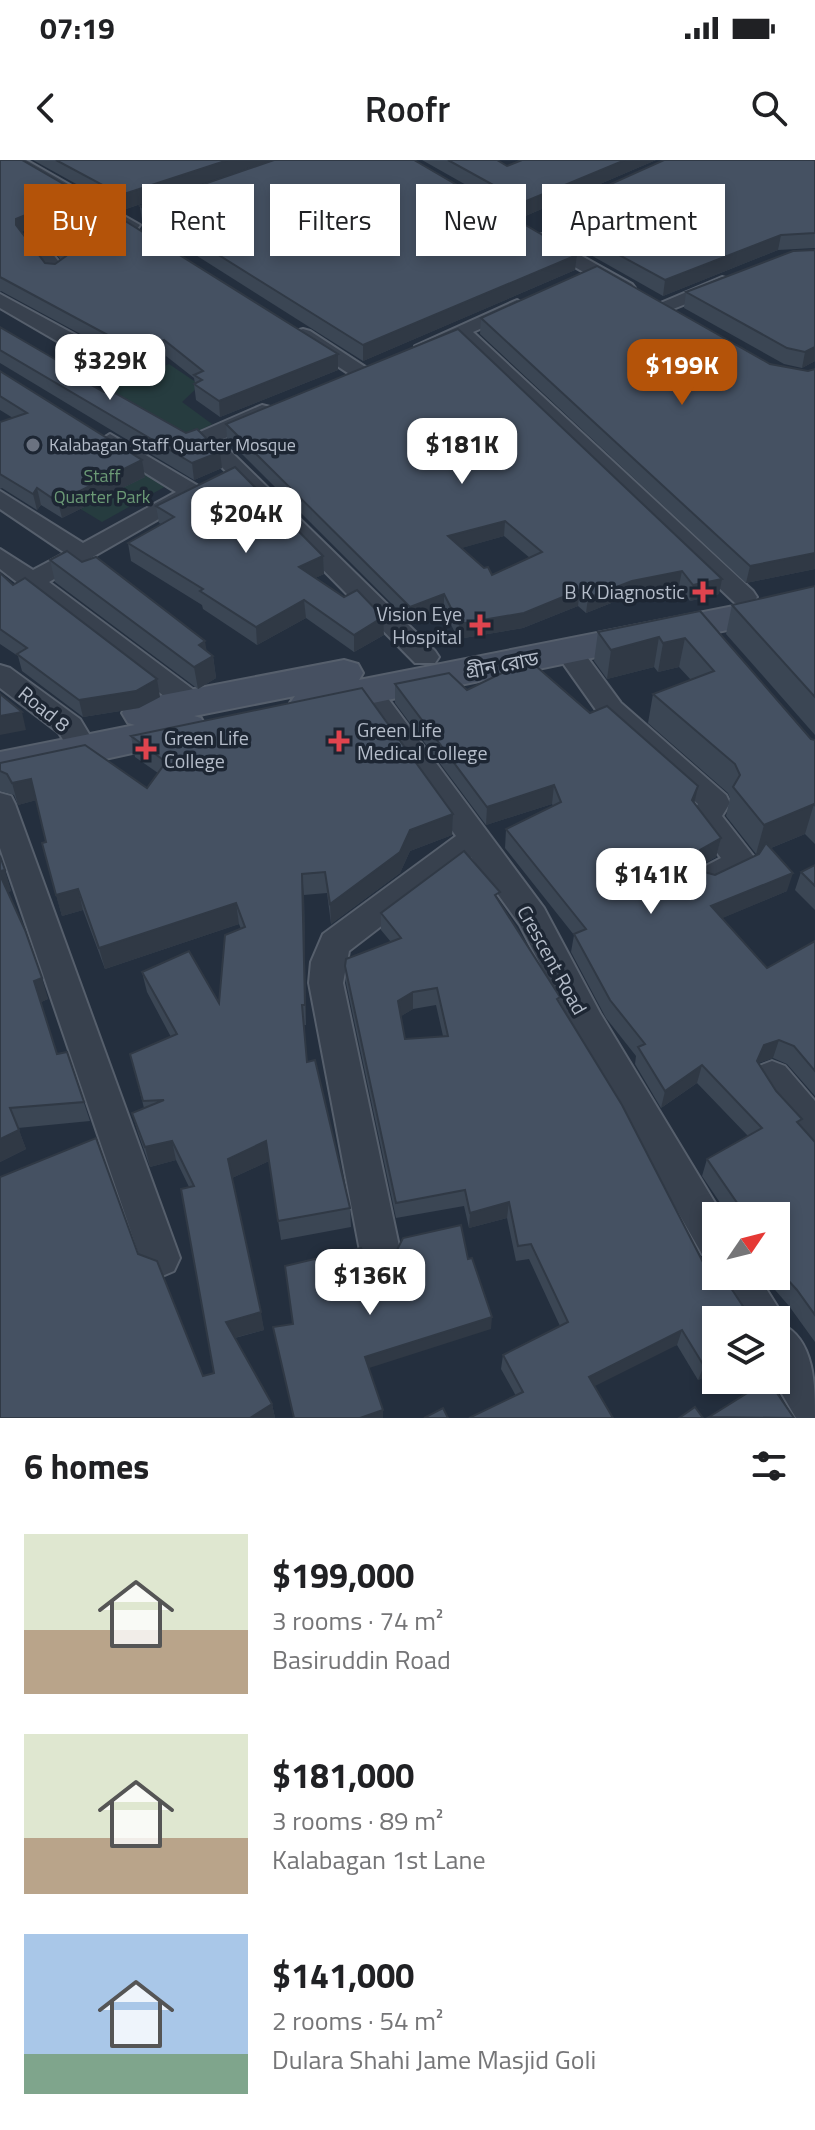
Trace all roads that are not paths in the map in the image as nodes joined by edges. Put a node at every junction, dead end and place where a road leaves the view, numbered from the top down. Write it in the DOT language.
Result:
graph roads {
  1 [pos="14,160"];
  2 [pos="58,184"];
  3 [pos="526,229"];
  4 [pos="44,256"];
  5 [pos="56,271"];
  6 [pos="595,271"];
  7 [pos="748,273"];
  8 [pos="568,283"];
  9 [pos="541,295"];
  10 [pos="0,300"];
  11 [pos="661,307"];
  12 [pos="283,322"];
  13 [pos="686,322"];
  14 [pos="461,332"];
  15 [pos="125,371"];
  16 [pos="362,372"];
  17 [pos="333,384"];
  18 [pos="288,402"];
  19 [pos="90,428"];
  20 [pos="240,472"];
  21 [pos="192,492"];
  22 [pos="0,498"];
  23 [pos="82,553"];
  24 [pos="0,557"];
  25 [pos="32,580"];
  26 [pos="815,582"];
  27 [pos="744,597"];
  28 [pos="815,601"];
  29 [pos="569,652"];
  30 [pos="425,657"];
  31 [pos="0,674"];
  32 [pos="368,692"];
  33 [pos="192,703"];
  34 [pos="77,738"];
  35 [pos="0,741"];
  36 [pos="0,767"];
  37 [pos="0,804"];
  38 [pos="475,838"];
  39 [pos="709,879"];
  40 [pos="772,1077"];
  41 [pos="815,1128"];
  42 [pos="117,1130"];
  43 [pos="78,1148"];
  44 [pos="702,1217"];
  45 [pos="380,1251"];
  46 [pos="160,1258"];
  47 [pos="790,1367"];
  48 [pos="815,1409"];
  1 -- 2 [label="street"];
  3 -- 6 [label="street"];
  4 -- 5 [label="street"];
  6 -- 8 [label="street"];
  6 -- 11 [label="street"];
  7 -- 11 [label="street"];
  9 -- 14 [label="street"];
  10 -- 15 [label="street"];
  11 -- 13 [label="street"];
  12 -- 16 [label="street"];
  14 -- 16 [label="street"];
  14 -- 27 [label="street"];
  16 -- 17 [label="street"];
  18 -- 20 [label="street"];
  19 -- 21 [label="street"];
  20 -- 21 [label="street"];
  20 -- 30 [label="street"];
  21 -- 23 [label="street"];
  22 -- 23 [label="street"];
  23 -- 25 [label="street"];
  24 -- 25 [label="street"];
  25 -- 33 [label="street"];
  26 -- 27 [label="main road, গ্রীন রোড"];
  27 -- 30 [label="main road, গ্রীন রোড"];
  28 -- 29 [label="main road, গ্রীন রোড"];
  29 -- 32 [label="main road, গ্রীন রোড"];
  29 -- 39 [label="street"];
  30 -- 33 [label="main road, গ্রীন রোড"];
  31 -- 34 [label="street, Road 8"];
  32 -- 34 [label="main road, গ্রীন রোড"];
  32 -- 38 [label="street, Crescent Road"];
  33 -- 34 [label="main road, গ্রীন রোড"];
  34 -- 35 [label="main road, গ্রীন রোড"];
  34 -- 36 [label="main road, গ্রীন রোড"];
  37 -- 42 [label="street"];
  38 -- 44 [label="street, Crescent Road"];
  38 -- 45 [label="street"];
  40 -- 41 [label="street"];
  42 -- 43 [label="street"];
  42 -- 46 [label="street"];
  47 -- 48 [label="street"];
}
